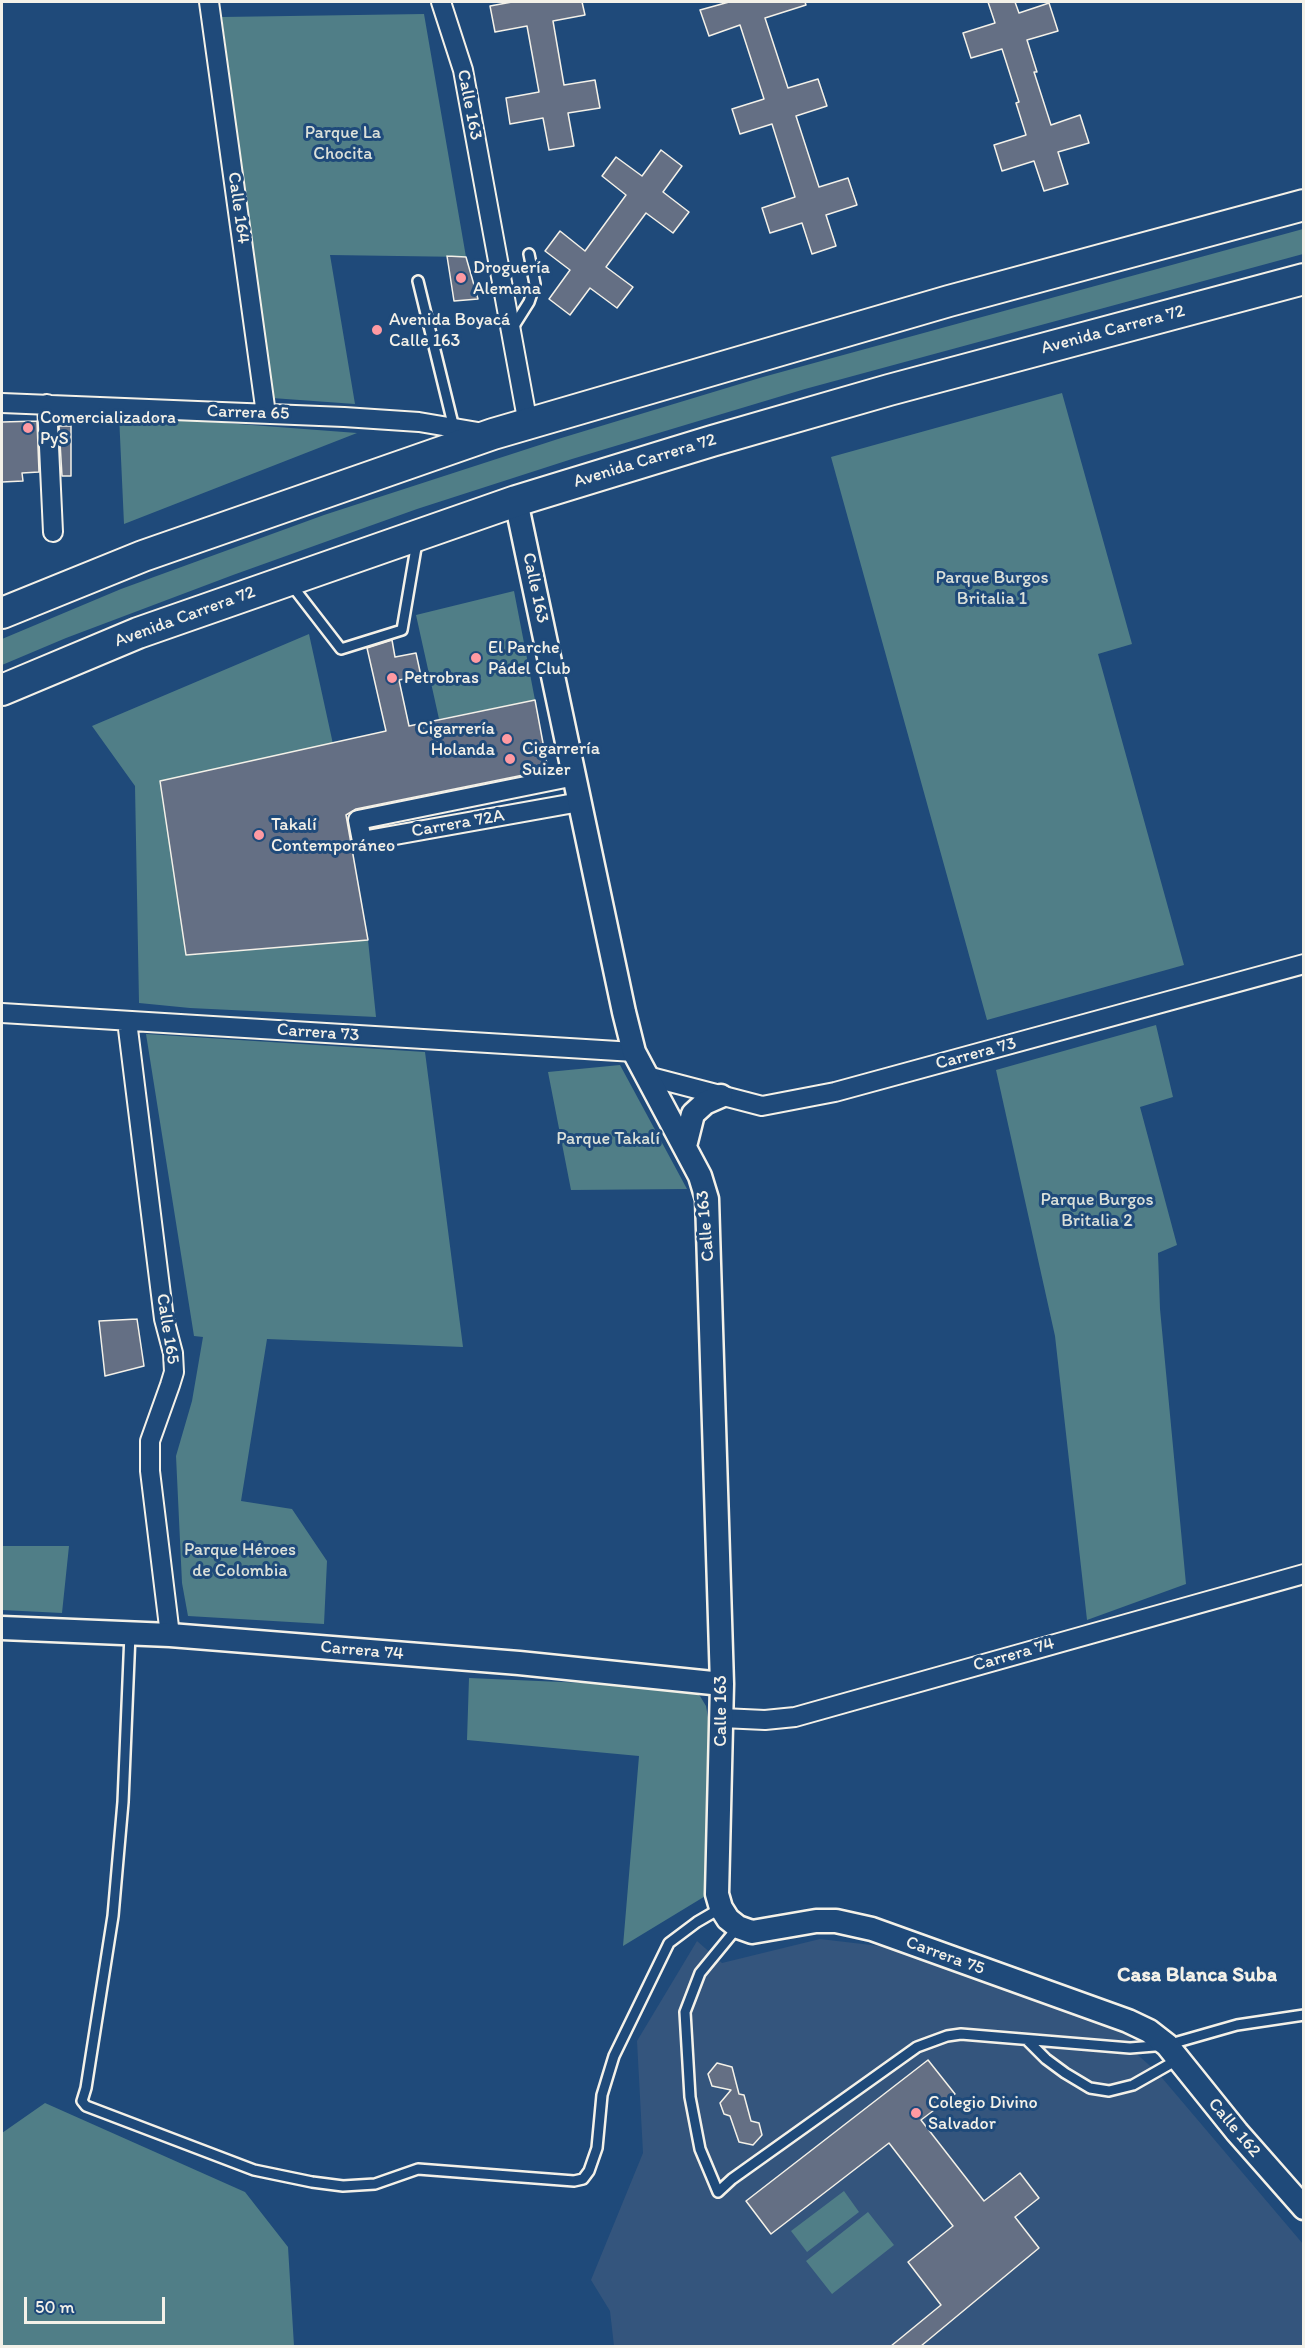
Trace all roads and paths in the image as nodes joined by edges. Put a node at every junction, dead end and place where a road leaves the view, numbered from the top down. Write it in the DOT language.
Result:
graph roads {
  1 [pos="209,2"];
  2 [pos="441,2"];
  3 [pos="1304,205"];
  4 [pos="529,254"];
  5 [pos="1304,279"];
  6 [pos="418,280"];
  7 [pos="510,332"];
  8 [pos="2,403"];
  9 [pos="47,404"];
  10 [pos="266,414"];
  11 [pos="528,424"];
  12 [pos="454,428"];
  13 [pos="493,434"];
  14 [pos="516,501"];
  15 [pos="53,532"];
  16 [pos="419,533"];
  17 [pos="286,580"];
  18 [pos="2,613"];
  19 [pos="2,690"];
  20 [pos="575,776"];
  21 [pos="516,788"];
  22 [pos="580,802"];
  23 [pos="522,812"];
  24 [pos="1304,964"];
  25 [pos="2,1013"];
  26 [pos="127,1021"];
  27 [pos="634,1052"];
  28 [pos="647,1076"];
  29 [pos="721,1095"];
  30 [pos="685,1146"];
  31 [pos="1304,1574"];
  32 [pos="2,1628"];
  33 [pos="130,1634"];
  34 [pos="170,1635"];
  35 [pos="722,1684"];
  36 [pos="722,1718"];
  37 [pos="721,1908"];
  38 [pos="738,1927"];
  39 [pos="1304,2015"];
  40 [pos="1027,2040"];
  41 [pos="1173,2052"];
  42 [pos="1304,2208"];
  1 -- 10 [label="street, Calle 164"];
  2 -- 7 [label="street, Calle 163"];
  3 -- 11 [label="highway"];
  4 -- 7 [label="lane"];
  5 -- 14 [label="highway, Avenida Carrera 72"];
  6 -- 12 [label="lane"];
  7 -- 11 [label="street, Calle 163"];
  8 -- 9 [label="street, Carrera 65"];
  9 -- 10 [label="street, Carrera 65"];
  9 -- 15 [label="street"];
  10 -- 12 [label="street, Carrera 65"];
  11 -- 13 [label="highway"];
  12 -- 13 [label="street, Carrera 65"];
  13 -- 18 [label="highway"];
  14 -- 16 [label="highway, Avenida Carrera 72"];
  14 -- 20 [label="street, Calle 163"];
  16 -- 17 [label="highway, Avenida Carrera 72"];
  16 -- 17 [label="lane"];
  17 -- 19 [label="highway, Avenida Carrera 72"];
  20 -- 21 [label="street, Carrera 72A"];
  20 -- 22 [label="street, Calle 163"];
  21 -- 23 [label="street, Carrera 72A"];
  21 -- 23 [label="street, Carrera 72A"];
  22 -- 23 [label="street, Carrera 72A"];
  22 -- 27 [label="street, Calle 163"];
  24 -- 29 [label="street, Carrera 73"];
  25 -- 26 [label="street, Carrera 73"];
  26 -- 27 [label="street, Carrera 73"];
  26 -- 34 [label="street, Calle 165"];
  27 -- 28 [label="street, Calle 163"];
  28 -- 29 [label="street, Carrera 73"];
  28 -- 30 [label="street, Calle 163"];
  29 -- 30 [label="street"];
  30 -- 35 [label="street, Calle 163"];
  31 -- 36 [label="street, Carrera 74"];
  32 -- 33 [label="street, Carrera 74"];
  33 -- 34 [label="street, Carrera 74"];
  33 -- 37 [label="lane"];
  34 -- 35 [label="street, Carrera 74"];
  35 -- 36 [label="street, Calle 163"];
  36 -- 37 [label="street, Calle 163"];
  37 -- 38 [label="street"];
  38 -- 40 [label="lane"];
  38 -- 41 [label="street, Carrera 75"];
  39 -- 41 [label="lane"];
  40 -- 41 [label="lane"];
  40 -- 41 [label="lane"];
  41 -- 42 [label="street, Calle 162"];
}
